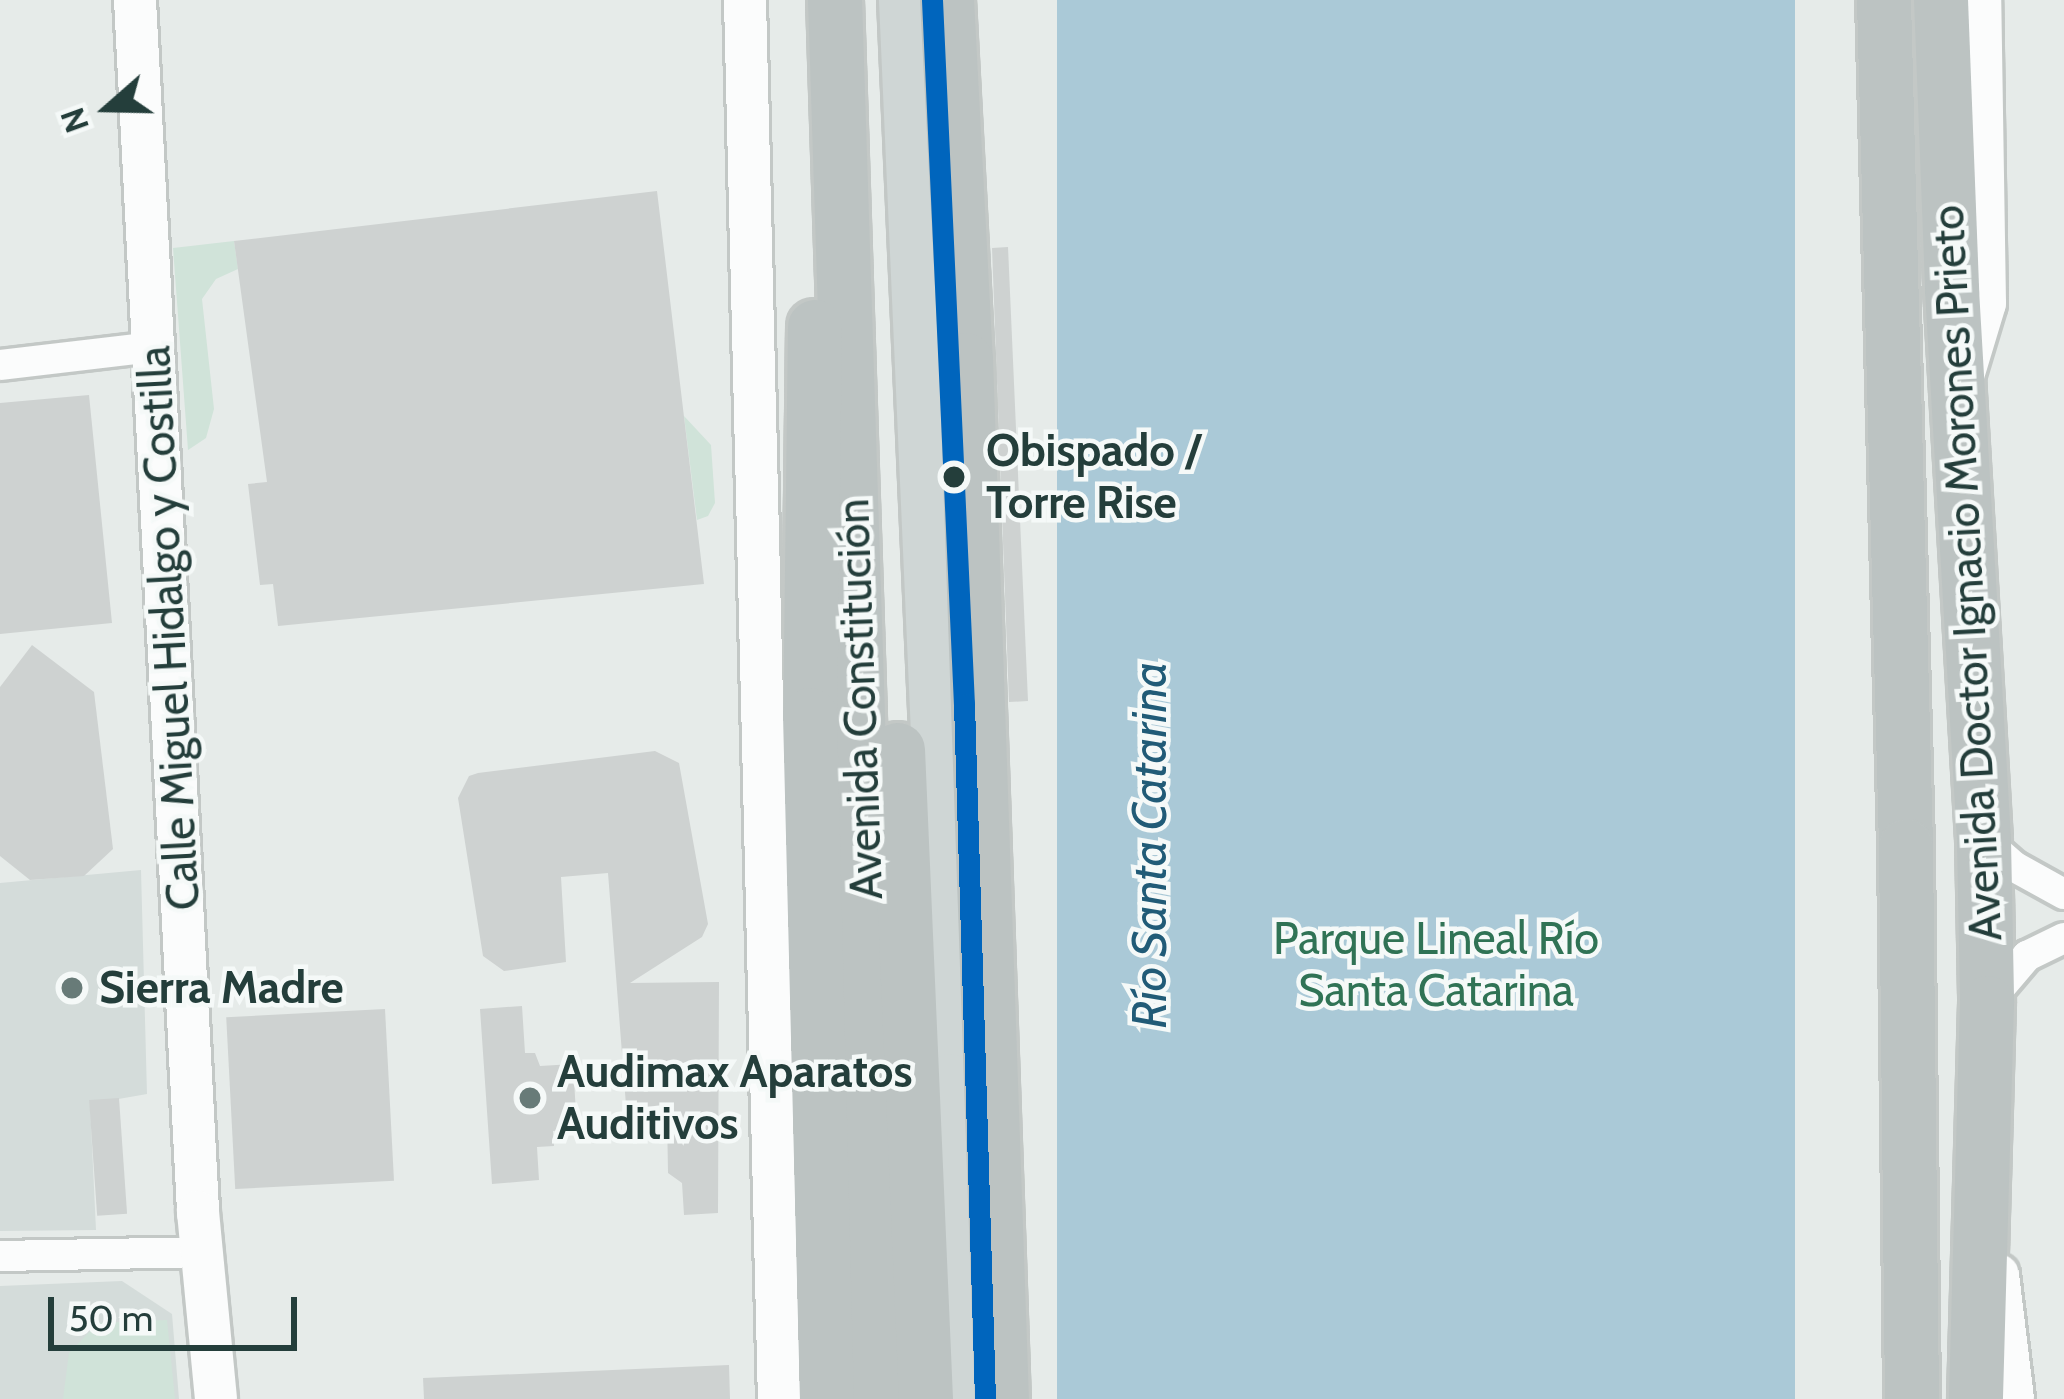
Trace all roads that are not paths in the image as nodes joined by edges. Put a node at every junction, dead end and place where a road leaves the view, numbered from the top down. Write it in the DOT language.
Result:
graph roads {
  1 [pos="135,0"];
  2 [pos="746,0"];
  3 [pos="835,0"];
  4 [pos="903,0"];
  5 [pos="947,0"];
  6 [pos="1884,0"];
  7 [pos="1941,0"];
  8 [pos="1979,0"];
  9 [pos="841,94"];
  10 [pos="154,347"];
  11 [pos="0,365"];
  12 [pos="1958,388"];
  13 [pos="851,392"];
  14 [pos="1984,840"];
  15 [pos="2064,894"];
  16 [pos="2064,938"];
  17 [pos="1988,1003"];
  18 [pos="1906,1081"];
  19 [pos="1982,1146"];
  20 [pos="202,1252"];
  21 [pos="0,1256"];
  22 [pos="216,1399"];
  23 [pos="779,1399"];
  24 [pos="827,1399"];
  25 [pos="880,1399"];
  26 [pos="926,1399"];
  27 [pos="954,1399"];
  28 [pos="1002,1399"];
  29 [pos="1912,1399"];
  30 [pos="1942,1399"];
  31 [pos="1976,1399"];
  32 [pos="2013,1399"];
  1 -- 10 [label="street, Calle Miguel Hidalgo y Costilla"];
  2 -- 23 [label="street"];
  3 -- 9 [label="highway, Avenida Constitución"];
  4 -- 27 [label="main road, Avenida Constitución"];
  5 -- 28 [label="highway"];
  6 -- 18 [label="highway, Avenida Doctor Ignacio Morones Prieto"];
  7 -- 12 [label="highway, Avenida Doctor Ignacio Morones Prieto"];
  8 -- 12 [label="street"];
  9 -- 13 [label="highway, Avenida Constitución"];
  9 -- 24 [label="highway"];
  10 -- 11 [label="street"];
  10 -- 20 [label="street, Calle Miguel Hidalgo y Costilla"];
  12 -- 14 [label="highway, Avenida Doctor Ignacio Morones Prieto"];
  13 -- 25 [label="highway, Avenida Constitución"];
  13 -- 26 [label="highway"];
  14 -- 15 [label="street"];
  14 -- 17 [label="highway, Avenida Doctor Ignacio Morones Prieto"];
  16 -- 17 [label="street"];
  17 -- 19 [label="highway, Avenida Doctor Ignacio Morones Prieto"];
  18 -- 29 [label="highway, Avenida Doctor Ignacio Morones Prieto"];
  18 -- 30 [label="highway, Avenida Doctor Ignacio Morones Prieto"];
  19 -- 31 [label="highway, Avenida Doctor Ignacio Morones Prieto"];
  19 -- 32 [label="street"];
  20 -- 21 [label="street"];
  20 -- 22 [label="street, Calle Miguel Hidalgo y Costilla"];
}
